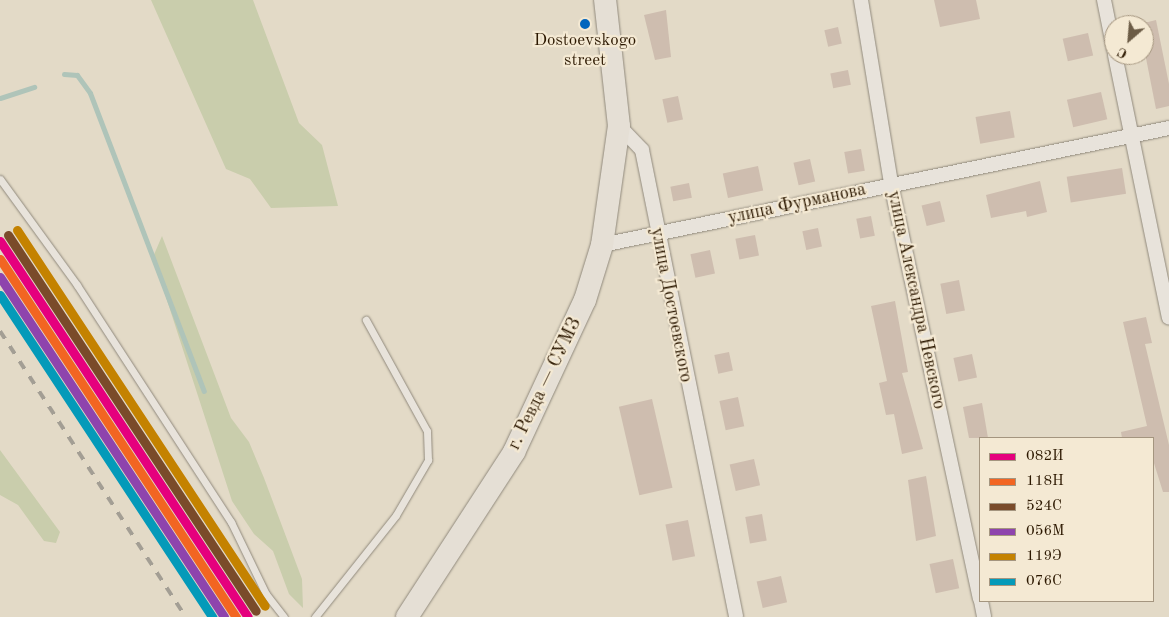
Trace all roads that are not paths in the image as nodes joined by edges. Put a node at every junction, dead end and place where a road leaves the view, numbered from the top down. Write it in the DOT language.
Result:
graph roads {
  1 [pos="605,0"];
  2 [pos="861,0"];
  3 [pos="1104,0"];
  4 [pos="1107,15"];
  5 [pos="1117,65"];
  6 [pos="619,126"];
  7 [pos="1169,128"];
  8 [pos="1131,135"];
  9 [pos="0,179"];
  10 [pos="891,184"];
  11 [pos="656,234"];
  12 [pos="602,245"];
  13 [pos="1169,318"];
  14 [pos="366,320"];
  15 [pos="979,595"];
  16 [pos="980,602"];
  17 [pos="284,617"];
  18 [pos="315,617"];
  19 [pos="407,617"];
  20 [pos="736,617"];
  21 [pos="984,617"];
  1 -- 6 [label="main road"];
  2 -- 10 [label="street, улица Александра Невского"];
  3 -- 4 [label="street"];
  5 -- 8 [label="street"];
  6 -- 11 [label="street, улица Достоевского"];
  6 -- 12 [label="main road, г. Ревда — СУМЗ"];
  7 -- 8 [label="street, улица Фурманова"];
  8 -- 10 [label="street, улица Фурманова"];
  8 -- 13 [label="street"];
  9 -- 17 [label="lane"];
  10 -- 11 [label="street, улица Фурманова"];
  10 -- 15 [label="street, улица Александра Невского"];
  11 -- 12 [label="street, улица Фурманова"];
  11 -- 20 [label="street, улица Достоевского"];
  12 -- 19 [label="main road, г. Ревда — СУМЗ"];
  14 -- 18 [label="lane"];
  16 -- 21 [label="street, улица Александра Невского"];
}
